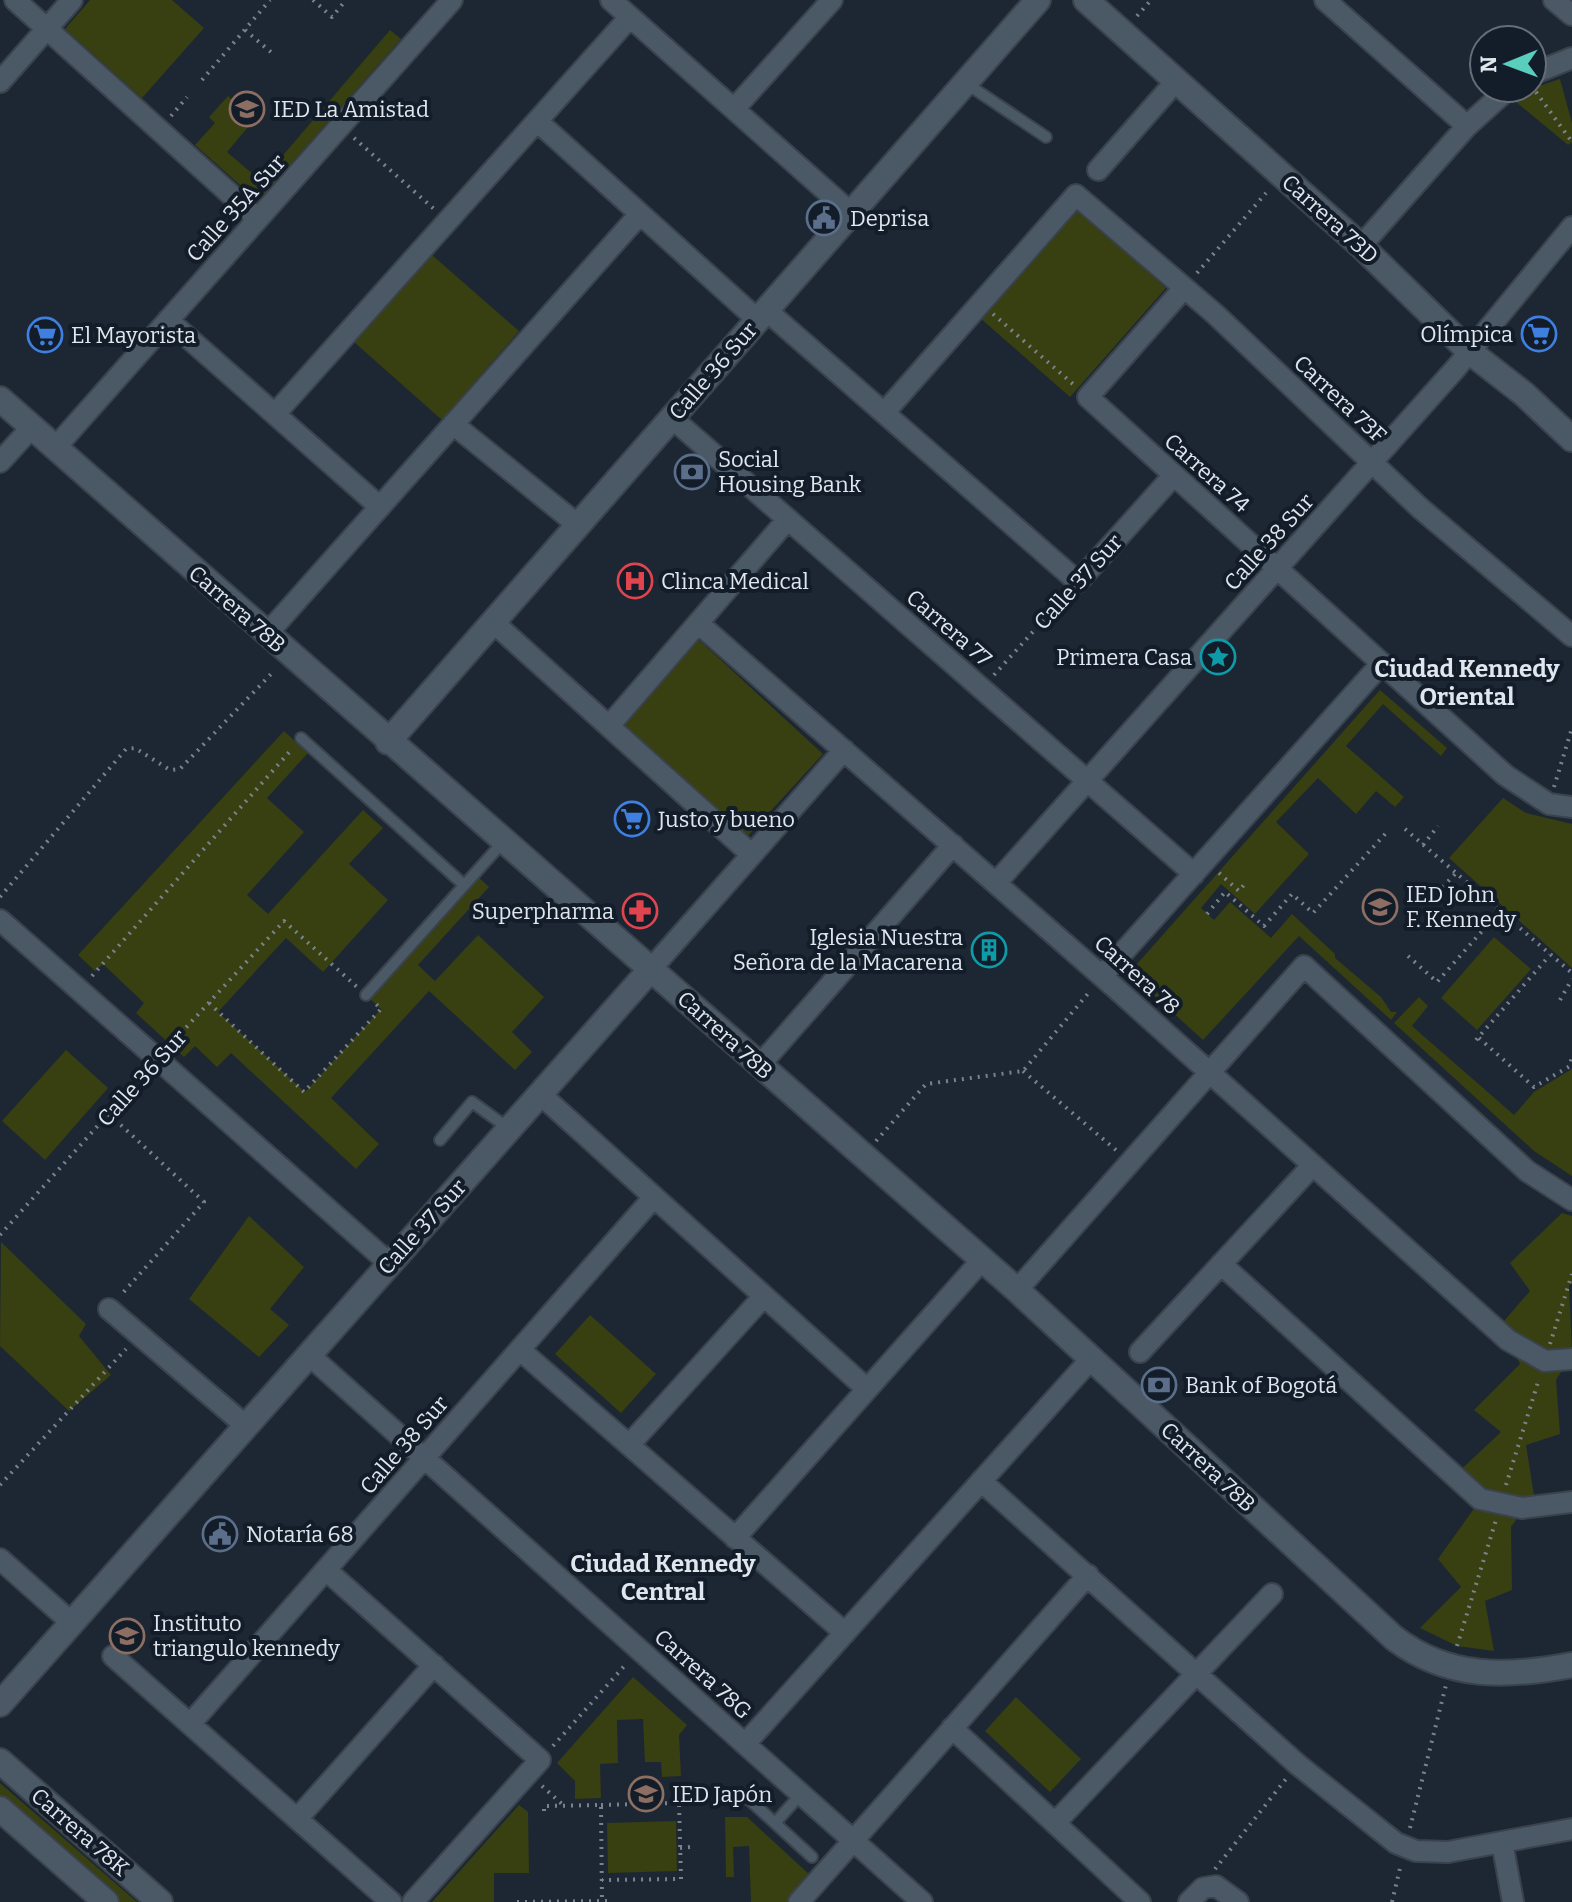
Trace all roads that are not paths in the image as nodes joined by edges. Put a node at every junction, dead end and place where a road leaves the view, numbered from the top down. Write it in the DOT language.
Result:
graph roads {
  1 [pos="15,0"];
  2 [pos="72,0"];
  3 [pos="452,0"];
  4 [pos="611,0"];
  5 [pos="1038,0"];
  6 [pos="1086,0"];
  7 [pos="1325,0"];
  8 [pos="1554,0"];
  9 [pos="829,1"];
  10 [pos="1572,15"];
  11 [pos="630,17"];
  12 [pos="47,28"];
  13 [pos="1572,58"];
  14 [pos="1548,68"];
  15 [pos="1177,80"];
  16 [pos="0,82"];
  17 [pos="967,84"];
  18 [pos="1491,104"];
  19 [pos="734,109"];
  20 [pos="537,121"];
  21 [pos="1467,126"];
  22 [pos="1046,137"];
  23 [pos="1098,170"];
  24 [pos="851,213"];
  25 [pos="640,214"];
  26 [pos="258,219"];
  27 [pos="1572,227"];
  28 [pos="1361,246"];
  29 [pos="1184,288"];
  30 [pos="762,315"];
  31 [pos="168,320"];
  32 [pos="1470,352"];
  33 [pos="0,399"];
  34 [pos="884,413"];
  35 [pos="275,414"];
  36 [pos="672,418"];
  37 [pos="453,424"];
  38 [pos="32,427"];
  39 [pos="1572,439"];
  40 [pos="55,448"];
  41 [pos="0,462"];
  42 [pos="1372,462"];
  43 [pos="1174,475"];
  44 [pos="380,507"];
  45 [pos="788,519"];
  46 [pos="578,525"];
  47 [pos="1277,568"];
  48 [pos="493,622"];
  49 [pos="698,623"];
  50 [pos="266,635"];
  51 [pos="1572,636"];
  52 [pos="1382,663"];
  53 [pos="609,726"];
  54 [pos="301,738"];
  55 [pos="388,742"];
  56 [pos="844,750"];
  57 [pos="1087,781"];
  58 [pos="1572,807"];
  59 [pos="503,842"];
  60 [pos="953,845"];
  61 [pos="751,854"];
  62 [pos="1194,874"];
  63 [pos="996,883"];
  64 [pos="464,885"];
  65 [pos="0,920"];
  66 [pos="651,969"];
  67 [pos="1102,976"];
  68 [pos="366,995"];
  69 [pos="759,1066"];
  70 [pos="1208,1071"];
  71 [pos="540,1094"];
  72 [pos="510,1129"];
  73 [pos="440,1140"];
  74 [pos="1313,1165"];
  75 [pos="654,1197"];
  76 [pos="1572,1200"];
  77 [pos="982,1260"];
  78 [pos="390,1264"];
  79 [pos="1221,1264"];
  80 [pos="1017,1290"];
  81 [pos="764,1296"];
  82 [pos="109,1309"];
  83 [pos="520,1350"];
  84 [pos="1140,1352"];
  85 [pos="309,1355"];
  86 [pos="1091,1359"];
  87 [pos="1572,1359"];
  88 [pos="867,1389"];
  89 [pos="246,1426"];
  90 [pos="629,1445"];
  91 [pos="425,1458"];
  92 [pos="981,1481"];
  93 [pos="1572,1502"];
  94 [pos="735,1538"];
  95 [pos="0,1559"];
  96 [pos="326,1570"];
  97 [pos="1088,1575"];
  98 [pos="1272,1594"];
  99 [pos="72,1623"];
  100 [pos="845,1633"];
  101 [pos="113,1656"];
  102 [pos="434,1665"];
  103 [pos="1572,1665"];
  104 [pos="1200,1673"];
  105 [pos="0,1704"];
  106 [pos="190,1724"];
  107 [pos="952,1728"];
  108 [pos="745,1744"];
  109 [pos="0,1761"];
  110 [pos="743,1794"];
  111 [pos="801,1794"];
  112 [pos="0,1809"];
  113 [pos="297,1819"];
  114 [pos="775,1823"];
  115 [pos="1055,1823"];
  116 [pos="1572,1829"];
  117 [pos="853,1841"];
  118 [pos="1502,1842"];
  119 [pos="812,1857"];
  120 [pos="106,1902"];
  121 [pos="160,1902"];
  122 [pos="391,1902"];
  123 [pos="413,1902"];
  124 [pos="799,1902"];
  125 [pos="922,1902"];
  126 [pos="1140,1902"];
  127 [pos="1189,1902"];
  128 [pos="1238,1902"];
  129 [pos="1513,1902"];
  1 -- 12 [label="street"];
  2 -- 12 [label="street"];
  3 -- 26 [label="street, Calle 35A Sur"];
  4 -- 11 [label="street"];
  5 -- 17 [label="street, Calle 36 Sur"];
  6 -- 15 [label="street, Carrera 73D"];
  7 -- 21 [label="street"];
  8 -- 10 [label="street"];
  9 -- 19 [label="street"];
  11 -- 19 [label="street"];
  11 -- 20 [label="street"];
  12 -- 16 [label="street"];
  12 -- 26 [label="street"];
  13 -- 14 [label="street"];
  15 -- 23 [label="street"];
  15 -- 28 [label="street, Carrera 73D"];
  17 -- 22 [label="lane"];
  17 -- 24 [label="street, Calle 36 Sur"];
  18 -- 21 [label="street"];
  19 -- 24 [label="street"];
  20 -- 25 [label="street"];
  20 -- 35 [label="street"];
  21 -- 28 [label="street"];
  24 -- 30 [label="street, Calle 36 Sur"];
  25 -- 30 [label="street"];
  25 -- 37 [label="street"];
  26 -- 31 [label="street, Calle 35A Sur"];
  27 -- 32 [label="street, Calle 38 Sur"];
  28 -- 32 [label="street, Carrera 73D"];
  29 -- 34 [label="street, Carrera 73F"];
  29 -- 42 [label="street, Carrera 73F"];
  29 -- 43 [label="street, Carrera 74"];
  30 -- 34 [label="street"];
  30 -- 36 [label="street, Calle 36 Sur"];
  31 -- 35 [label="street"];
  31 -- 40 [label="street, Calle 35A Sur"];
  32 -- 39 [label="street, Carrera 73D"];
  32 -- 42 [label="street, Calle 38 Sur"];
  33 -- 38 [label="street, Carrera 78B"];
  34 -- 43 [label="street, Calle 37 Sur"];
  35 -- 44 [label="street"];
  36 -- 45 [label="street, Carrera 77"];
  36 -- 46 [label="street, Calle 36 Sur"];
  37 -- 44 [label="street"];
  37 -- 46 [label="street"];
  38 -- 40 [label="street, Carrera 78B"];
  38 -- 41 [label="street"];
  40 -- 50 [label="street, Carrera 78B"];
  42 -- 47 [label="street, Calle 38 Sur"];
  42 -- 51 [label="street, Carrera 73F"];
  43 -- 47 [label="street, Carrera 74"];
  44 -- 50 [label="street"];
  45 -- 49 [label="street"];
  45 -- 57 [label="street, Carrera 77"];
  46 -- 48 [label="street, Calle 36 Sur"];
  47 -- 52 [label="street, Carrera 74"];
  47 -- 57 [label="street, Calle 38 Sur"];
  48 -- 53 [label="street"];
  48 -- 55 [label="street, Calle 36 Sur"];
  49 -- 53 [label="street"];
  49 -- 56 [label="street, Carrera 78"];
  50 -- 55 [label="street, Carrera 78B"];
  52 -- 58 [label="street, Carrera 74"];
  52 -- 62 [label="street"];
  53 -- 61 [label="street"];
  54 -- 64 [label="lane"];
  55 -- 59 [label="street, Carrera 78B"];
  56 -- 60 [label="street, Carrera 78"];
  56 -- 61 [label="street, Calle 37 Sur"];
  57 -- 62 [label="street, Carrera 77"];
  57 -- 63 [label="street, Calle 38 Sur"];
  59 -- 64 [label="lane"];
  59 -- 66 [label="street, Carrera 78B"];
  60 -- 63 [label="street, Carrera 78"];
  60 -- 69 [label="street"];
  61 -- 66 [label="street, Calle 37 Sur"];
  62 -- 67 [label="street"];
  63 -- 67 [label="street, Carrera 78"];
  64 -- 68 [label="lane"];
  65 -- 78 [label="street"];
  66 -- 69 [label="street, Carrera 78B"];
  66 -- 71 [label="street, Calle 37 Sur"];
  67 -- 70 [label="street, Carrera 78"];
  69 -- 77 [label="street, Carrera 78B"];
  70 -- 74 [label="street, Carrera 78"];
  70 -- 76 [label="street"];
  70 -- 80 [label="street"];
  71 -- 72 [label="street, Calle 37 Sur"];
  71 -- 75 [label="street"];
  72 -- 73 [label="lane"];
  72 -- 78 [label="street, Calle 37 Sur"];
  74 -- 79 [label="street"];
  74 -- 87 [label="street, Carrera 78"];
  75 -- 81 [label="street"];
  75 -- 83 [label="street, Calle 38 Sur"];
  77 -- 80 [label="street, Carrera 78B"];
  77 -- 88 [label="street"];
  78 -- 85 [label="street, Calle 37 Sur"];
  79 -- 84 [label="street"];
  79 -- 93 [label="street"];
  80 -- 86 [label="street, Carrera 78B"];
  81 -- 88 [label="street"];
  81 -- 90 [label="street"];
  82 -- 89 [label="street"];
  83 -- 90 [label="street"];
  83 -- 91 [label="street, Calle 38 Sur"];
  85 -- 89 [label="street, Calle 37 Sur"];
  85 -- 91 [label="street, Carrera 78G"];
  86 -- 92 [label="street"];
  86 -- 103 [label="street, Carrera 78B"];
  88 -- 94 [label="street"];
  89 -- 99 [label="street, Calle 37 Sur"];
  90 -- 94 [label="street"];
  91 -- 96 [label="street, Calle 38 Sur"];
  91 -- 108 [label="street, Carrera 78G"];
  92 -- 97 [label="street"];
  92 -- 100 [label="street"];
  94 -- 100 [label="street"];
  95 -- 99 [label="street"];
  96 -- 102 [label="street"];
  96 -- 106 [label="street, Calle 38 Sur"];
  97 -- 104 [label="street"];
  97 -- 107 [label="street"];
  98 -- 104 [label="street"];
  99 -- 105 [label="street, Calle 37 Sur"];
  100 -- 108 [label="street"];
  101 -- 106 [label="street"];
  102 -- 113 [label="street"];
  102 -- 123 [label="street"];
  104 -- 115 [label="street"];
  104 -- 118 [label="street"];
  106 -- 113 [label="street"];
  107 -- 115 [label="street"];
  107 -- 117 [label="street"];
  108 -- 111 [label="street, Carrera 78G"];
  109 -- 121 [label="street, Carrera 78K"];
  110 -- 114 [label="lane"];
  111 -- 114 [label="lane"];
  111 -- 117 [label="street, Carrera 78G"];
  112 -- 120 [label="street, Carrera 78K"];
  113 -- 122 [label="street"];
  114 -- 119 [label="lane"];
  115 -- 126 [label="street"];
  116 -- 118 [label="street"];
  117 -- 124 [label="street"];
  117 -- 125 [label="street, Carrera 78G"];
  118 -- 129 [label="street"];
  127 -- 128 [label="street"];
}
